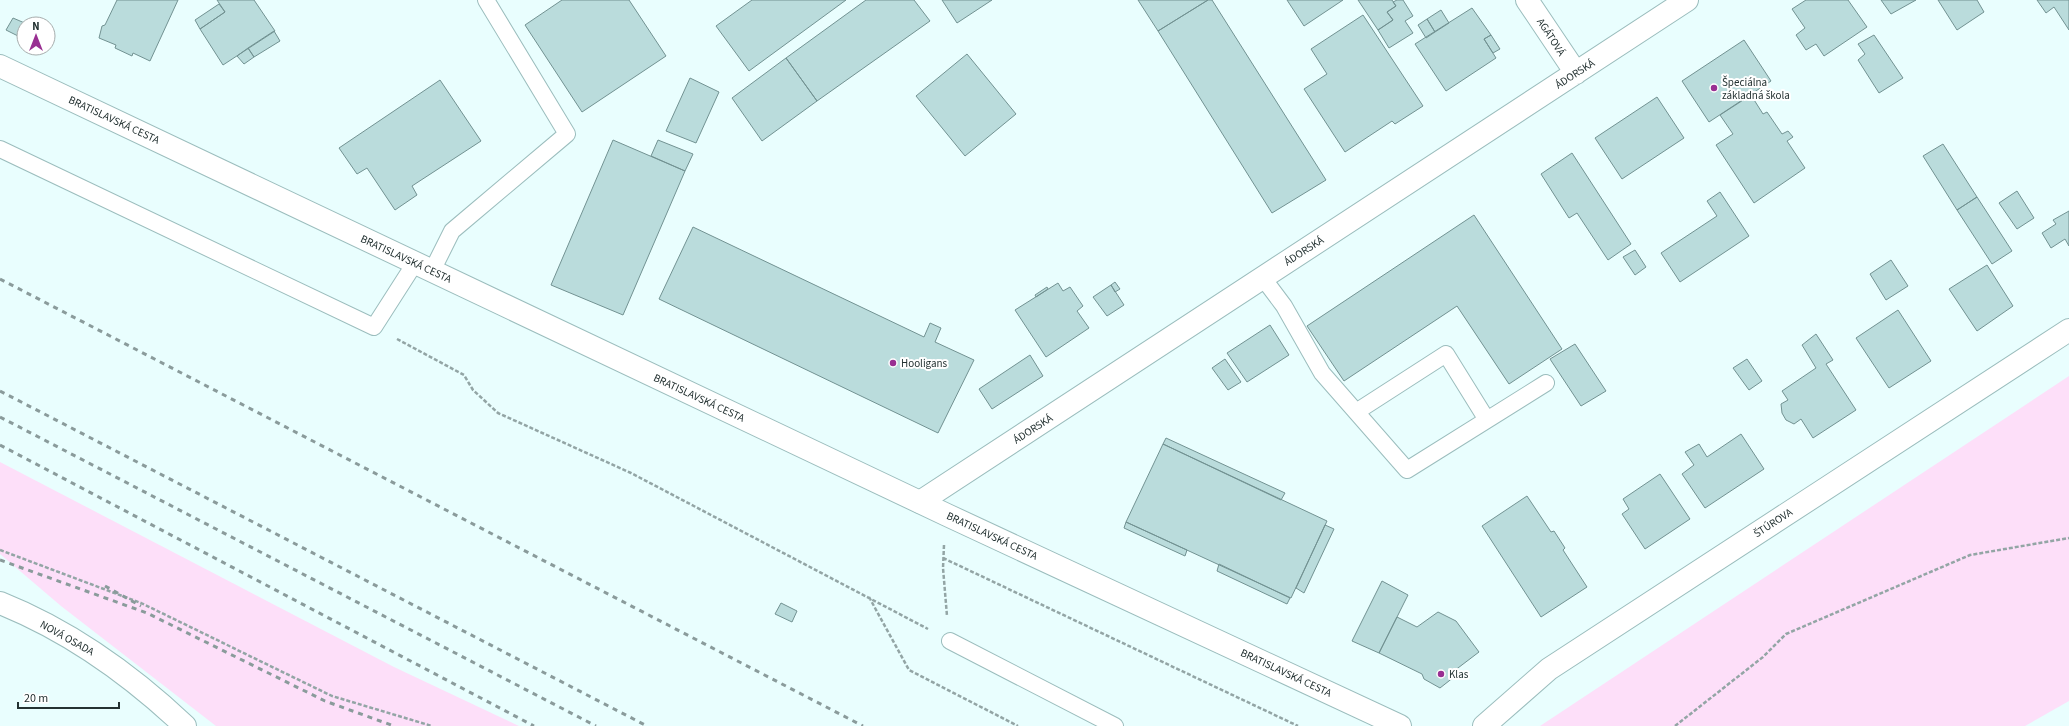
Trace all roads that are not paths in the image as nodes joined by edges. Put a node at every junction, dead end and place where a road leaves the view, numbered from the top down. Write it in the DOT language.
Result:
graph roads {
  1 [pos="486,0"];
  2 [pos="1527,0"];
  3 [pos="1687,0"];
  4 [pos="0,66"];
  5 [pos="1576,73"];
  6 [pos="0,148"];
  7 [pos="423,267"];
  8 [pos="1263,278"];
  9 [pos="2069,330"];
  10 [pos="1546,383"];
  11 [pos="1356,412"];
  12 [pos="1487,420"];
  13 [pos="920,502"];
  14 [pos="0,603"];
  15 [pos="950,640"];
  16 [pos="185,726"];
  17 [pos="1115,726"];
  18 [pos="1400,726"];
  19 [pos="1484,726"];
  1 -- 7 [label="lane"];
  2 -- 5 [label="street, AGÁTOVÁ"];
  3 -- 5 [label="street, ÁDORSKÁ"];
  4 -- 7 [label="street, BRATISLAVSKÁ CESTA"];
  5 -- 8 [label="street, ÁDORSKÁ"];
  6 -- 7 [label="lane"];
  7 -- 13 [label="street, BRATISLAVSKÁ CESTA"];
  8 -- 11 [label="lane"];
  8 -- 13 [label="street, ÁDORSKÁ"];
  9 -- 19 [label="street, ŠTÚROVA"];
  10 -- 12 [label="lane"];
  11 -- 12 [label="lane"];
  11 -- 12 [label="lane"];
  13 -- 18 [label="street, BRATISLAVSKÁ CESTA"];
  14 -- 16 [label="street, NOVÁ OSADA"];
  15 -- 17 [label="lane"];
}
